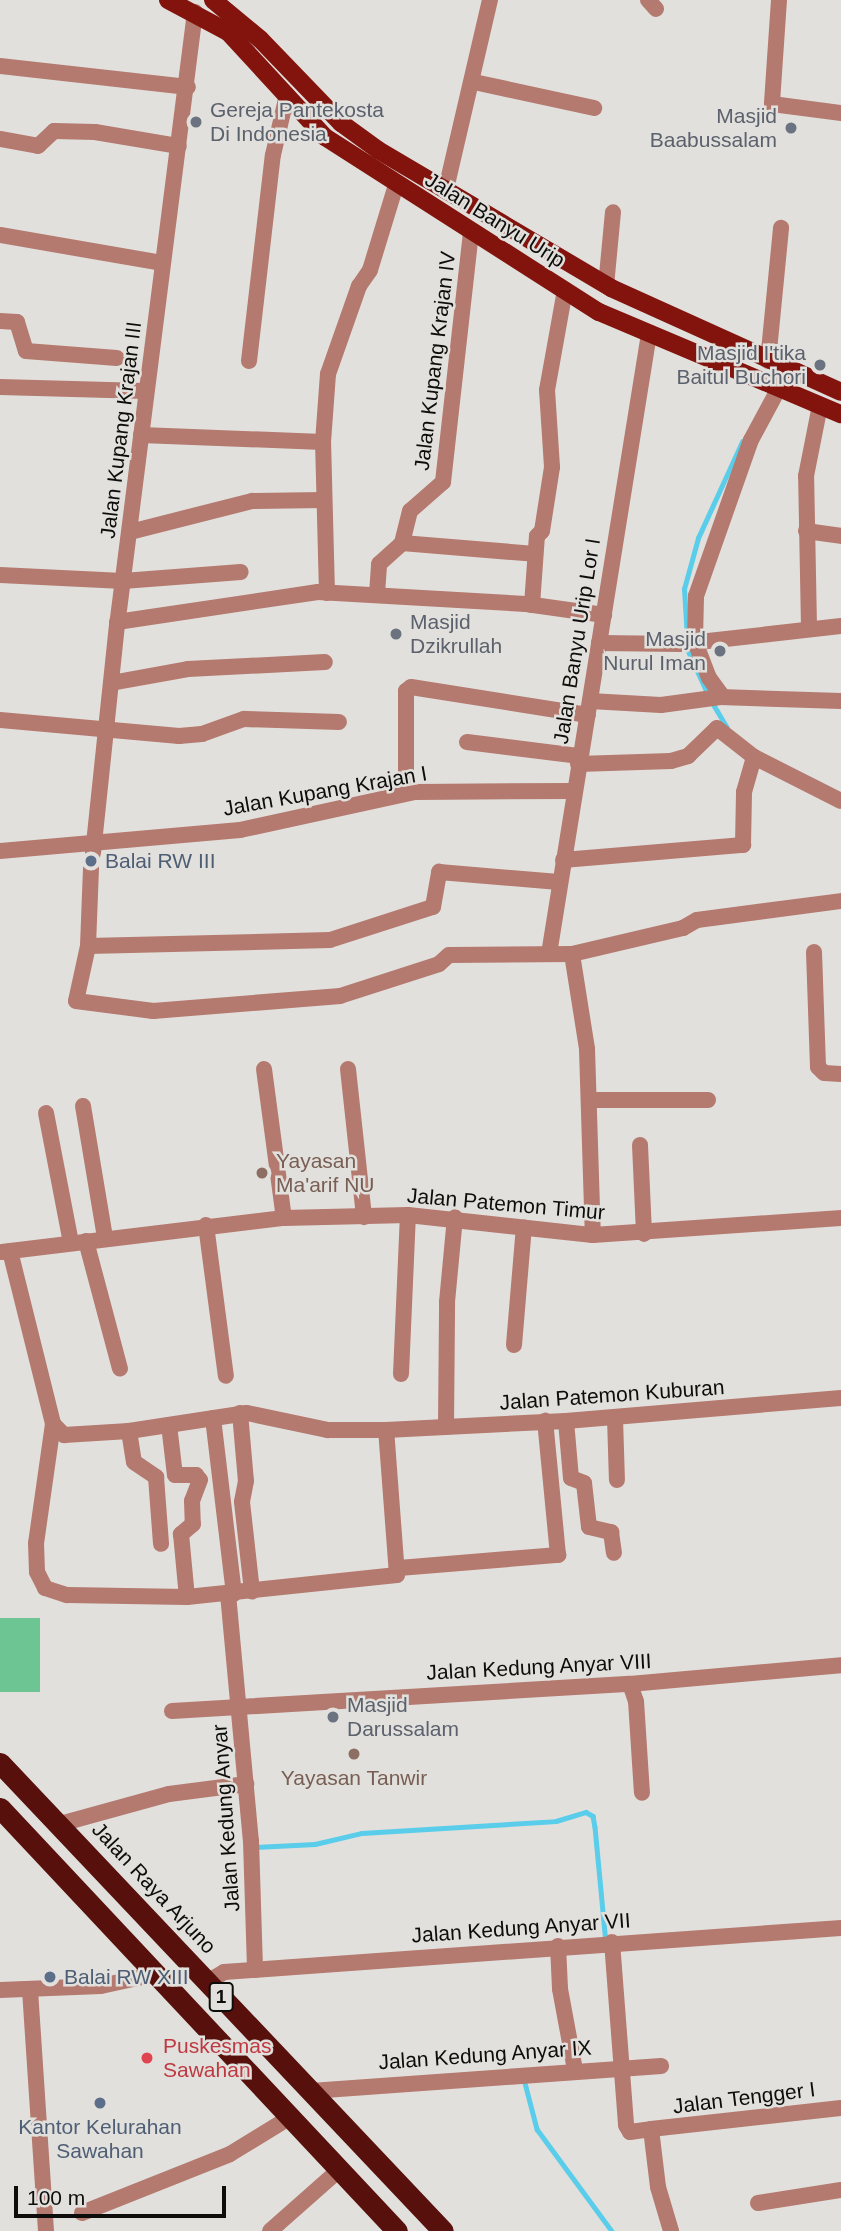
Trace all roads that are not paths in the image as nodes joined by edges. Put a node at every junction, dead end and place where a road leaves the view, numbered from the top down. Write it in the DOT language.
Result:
graph roads {
  1 [pos="168,0"];
  2 [pos="213,0"];
  3 [pos="490,0"];
  4 [pos="779,0"];
  5 [pos="195,12"];
  6 [pos="0,66"];
  7 [pos="474,82"];
  8 [pos="188,87"];
  9 [pos="287,95"];
  10 [pos="594,108"];
  11 [pos="841,113"];
  12 [pos="0,139"];
  13 [pos="179,146"];
  14 [pos="396,185"];
  15 [pos="446,189"];
  16 [pos="613,212"];
  17 [pos="781,228"];
  18 [pos="471,232"];
  19 [pos="0,235"];
  20 [pos="162,262"];
  21 [pos="606,286"];
  22 [pos="565,290"];
  23 [pos="0,321"];
  24 [pos="649,334"];
  25 [pos="117,358"];
  26 [pos="249,361"];
  27 [pos="777,366"];
  28 [pos="774,386"];
  29 [pos="0,387"];
  30 [pos="145,391"];
  31 [pos="841,392"];
  32 [pos="820,405"];
  33 [pos="841,414"];
  34 [pos="141,435"];
  35 [pos="323,442"];
  36 [pos="324,500"];
  37 [pos="806,531"];
  38 [pos="130,532"];
  39 [pos="841,536"];
  40 [pos="402,543"];
  41 [pos="535,554"];
  42 [pos="242,572"];
  43 [pos="0,575"];
  44 [pos="123,581"];
  45 [pos="327,593"];
  46 [pos="377,594"];
  47 [pos="532,606"];
  48 [pos="604,615"];
  49 [pos="117,622"];
  50 [pos="841,626"];
  51 [pos="809,627"];
  52 [pos="689,642"];
  53 [pos="599,643"];
  54 [pos="325,663"];
  55 [pos="111,683"];
  56 [pos="717,698"];
  57 [pos="841,701"];
  58 [pos="589,708"];
  59 [pos="0,720"];
  60 [pos="340,722"];
  61 [pos="107,731"];
  62 [pos="467,742"];
  63 [pos="754,757"];
  64 [pos="579,760"];
  65 [pos="574,791"];
  66 [pos="406,793"];
  67 [pos="841,801"];
  68 [pos="0,851"];
  69 [pos="92,854"];
  70 [pos="563,860"];
  71 [pos="559,882"];
  72 [pos="841,901"];
  73 [pos="88,946"];
  74 [pos="814,952"];
  75 [pos="548,954"];
  76 [pos="572,954"];
  77 [pos="264,1069"];
  78 [pos="348,1069"];
  79 [pos="841,1074"];
  80 [pos="589,1100"];
  81 [pos="708,1100"];
  82 [pos="83,1106"];
  83 [pos="46,1113"];
  84 [pos="640,1145"];
  85 [pos="408,1215"];
  86 [pos="363,1217"];
  87 [pos="455,1217"];
  88 [pos="284,1218"];
  89 [pos="841,1218"];
  90 [pos="206,1225"];
  91 [pos="524,1227"];
  92 [pos="593,1234"];
  93 [pos="643,1234"];
  94 [pos="105,1238"];
  95 [pos="78,1242"];
  96 [pos="5,1252"];
  97 [pos="514,1345"];
  98 [pos="120,1370"];
  99 [pos="401,1374"];
  100 [pos="226,1376"];
  101 [pos="841,1398"];
  102 [pos="240,1413"];
  103 [pos="213,1418"];
  104 [pos="615,1418"];
  105 [pos="545,1421"];
  106 [pos="566,1422"];
  107 [pos="53,1424"];
  108 [pos="169,1425"];
  109 [pos="446,1427"];
  110 [pos="386,1430"];
  111 [pos="128,1431"];
  112 [pos="617,1480"];
  113 [pos="161,1544"];
  114 [pos="614,1553"];
  115 [pos="399,1568"];
  116 [pos="252,1591"];
  117 [pos="231,1594"];
  118 [pos="187,1597"];
  119 [pos="841,1665"];
  120 [pos="630,1684"];
  121 [pos="239,1706"];
  122 [pos="172,1711"];
  123 [pos="0,1763"];
  124 [pos="244,1785"];
  125 [pos="642,1793"];
  126 [pos="0,1808"];
  127 [pos="60,1824"];
  128 [pos="18,1825"];
  129 [pos="47,1856"];
  130 [pos="841,1928"];
  131 [pos="608,1942"];
  132 [pos="558,1946"];
  133 [pos="255,1970"];
  134 [pos="155,1974"];
  135 [pos="207,1982"];
  136 [pos="0,1990"];
  137 [pos="30,1990"];
  138 [pos="662,2066"];
  139 [pos="619,2068"];
  140 [pos="575,2070"];
  141 [pos="311,2091"];
  142 [pos="841,2108"];
  143 [pos="292,2116"];
  144 [pos="651,2129"];
  145 [pos="340,2169"];
  146 [pos="841,2190"];
  147 [pos="758,2203"];
  148 [pos="82,2213"];
  149 [pos="47,2231"];
  150 [pos="270,2231"];
  151 [pos="397,2231"];
  152 [pos="443,2231"];
  153 [pos="671,2231"];
  1 -- 5 [label="main road, Jalan Banyu Urip"];
  2 -- 15 [label="main road, Jalan Banyu Urip"];
  3 -- 7 [label="street"];
  4 -- 11 [label="street"];
  5 -- 8 [label="street, Jalan Kupang Krajan III"];
  5 -- 9 [label="main road, Jalan Banyu Urip"];
  6 -- 8 [label="street"];
  7 -- 10 [label="street"];
  7 -- 15 [label="street"];
  8 -- 13 [label="street, Jalan Kupang Krajan III"];
  9 -- 14 [label="main road, Jalan Banyu Urip"];
  9 -- 26 [label="street"];
  12 -- 13 [label="street"];
  13 -- 20 [label="street, Jalan Kupang Krajan III"];
  14 -- 18 [label="main road, Jalan Banyu Urip"];
  14 -- 35 [label="street"];
  15 -- 21 [label="main road, Jalan Banyu Urip"];
  16 -- 21 [label="street"];
  17 -- 27 [label="street"];
  18 -- 22 [label="main road, Jalan Banyu Urip"];
  18 -- 40 [label="street, Jalan Kupang Krajan IV"];
  19 -- 20 [label="street"];
  20 -- 30 [label="street, Jalan Kupang Krajan III"];
  21 -- 27 [label="main road, Jalan Banyu Urip"];
  22 -- 24 [label="main road, Jalan Banyu Urip"];
  22 -- 41 [label="street"];
  23 -- 25 [label="street"];
  24 -- 28 [label="main road, Jalan Banyu Urip"];
  24 -- 48 [label="street, Jalan Banyu Urip Lor I"];
  27 -- 31 [label="main road, Jalan Banyu Urip"];
  28 -- 32 [label="main road, Jalan Banyu Urip"];
  28 -- 52 [label="street"];
  29 -- 30 [label="street"];
  30 -- 34 [label="street, Jalan Kupang Krajan III"];
  32 -- 33 [label="main road, Jalan Banyu Urip"];
  32 -- 37 [label="street"];
  34 -- 35 [label="street"];
  34 -- 38 [label="street, Jalan Kupang Krajan III"];
  35 -- 36 [label="street"];
  36 -- 38 [label="street"];
  36 -- 45 [label="street"];
  37 -- 39 [label="street"];
  37 -- 51 [label="street"];
  38 -- 44 [label="street, Jalan Kupang Krajan III"];
  40 -- 41 [label="street"];
  40 -- 46 [label="street, Jalan Kupang Krajan IV"];
  41 -- 47 [label="street"];
  42 -- 44 [label="street"];
  43 -- 44 [label="street"];
  44 -- 49 [label="street, Jalan Kupang Krajan III"];
  45 -- 46 [label="street"];
  45 -- 49 [label="street"];
  46 -- 47 [label="street"];
  47 -- 48 [label="street"];
  48 -- 53 [label="street, Jalan Banyu Urip Lor I"];
  49 -- 55 [label="street, Jalan Kupang Krajan III"];
  50 -- 51 [label="street"];
  51 -- 52 [label="street"];
  52 -- 53 [label="street"];
  52 -- 56 [label="street"];
  53 -- 58 [label="street, Jalan Banyu Urip Lor I"];
  54 -- 55 [label="street"];
  55 -- 61 [label="street, Jalan Kupang Krajan III"];
  56 -- 57 [label="street"];
  56 -- 58 [label="street"];
  58 -- 64 [label="street, Jalan Banyu Urip Lor I"];
  58 -- 66 [label="street"];
  59 -- 61 [label="street"];
  60 -- 61 [label="street"];
  61 -- 69 [label="street, Jalan Kupang Krajan III"];
  62 -- 64 [label="street"];
  63 -- 64 [label="street"];
  63 -- 67 [label="street"];
  63 -- 70 [label="street"];
  64 -- 65 [label="street, Jalan Banyu Urip Lor I"];
  65 -- 66 [label="street, Jalan Kupang Krajan I"];
  65 -- 70 [label="street, Jalan Banyu Urip Lor I"];
  66 -- 69 [label="street, Jalan Kupang Krajan I"];
  68 -- 69 [label="street, Jalan Kupang Krajan I"];
  69 -- 73 [label="street, Jalan Kupang Krajan III"];
  70 -- 71 [label="street, Jalan Banyu Urip Lor I"];
  71 -- 73 [label="street"];
  71 -- 75 [label="street, Jalan Banyu Urip Lor I"];
  72 -- 76 [label="street"];
  73 -- 75 [label="street, Jalan Kupang Krajan III"];
  74 -- 79 [label="street"];
  75 -- 76 [label="street"];
  76 -- 80 [label="street"];
  77 -- 88 [label="street"];
  78 -- 86 [label="street"];
  80 -- 81 [label="street"];
  80 -- 92 [label="street"];
  82 -- 94 [label="street"];
  83 -- 95 [label="street"];
  84 -- 93 [label="street"];
  85 -- 86 [label="street, Jalan Patemon Timur"];
  85 -- 87 [label="street, Jalan Patemon Timur"];
  85 -- 99 [label="street"];
  86 -- 88 [label="street, Jalan Patemon Timur"];
  87 -- 91 [label="street, Jalan Patemon Timur"];
  87 -- 109 [label="street"];
  88 -- 90 [label="street, Jalan Patemon Timur"];
  89 -- 93 [label="street, Jalan Patemon Timur"];
  90 -- 94 [label="street, Jalan Patemon Timur"];
  90 -- 100 [label="street"];
  91 -- 92 [label="street, Jalan Patemon Timur"];
  91 -- 97 [label="street"];
  92 -- 93 [label="street, Jalan Patemon Timur"];
  94 -- 95 [label="street, Jalan Patemon Timur"];
  95 -- 96 [label="street, Jalan Patemon Timur"];
  95 -- 98 [label="street"];
  96 -- 107 [label="street"];
  101 -- 104 [label="street, Jalan Patemon Kuburan"];
  102 -- 103 [label="street, Jalan Patemon Kuburan"];
  102 -- 110 [label="street, Jalan Patemon Kuburan"];
  102 -- 116 [label="street"];
  103 -- 108 [label="street, Jalan Patemon Kuburan"];
  103 -- 117 [label="street"];
  104 -- 106 [label="street, Jalan Patemon Kuburan"];
  104 -- 112 [label="street"];
  105 -- 106 [label="street, Jalan Patemon Kuburan"];
  105 -- 109 [label="street, Jalan Patemon Kuburan"];
  105 -- 115 [label="street"];
  106 -- 114 [label="street"];
  107 -- 111 [label="street, Jalan Patemon Kuburan"];
  107 -- 118 [label="street"];
  108 -- 111 [label="street, Jalan Patemon Kuburan"];
  108 -- 118 [label="street"];
  109 -- 110 [label="street, Jalan Patemon Kuburan"];
  110 -- 115 [label="street"];
  111 -- 113 [label="street"];
  115 -- 116 [label="street"];
  116 -- 117 [label="street"];
  117 -- 118 [label="street"];
  117 -- 121 [label="street"];
  119 -- 120 [label="street, Jalan Kedung Anyar VIII"];
  120 -- 121 [label="street, Jalan Kedung Anyar VIII"];
  120 -- 125 [label="street"];
  121 -- 122 [label="street, Jalan Kedung Anyar VIII"];
  121 -- 124 [label="street, Jalan Kedung Anyar"];
  123 -- 127 [label="highway, Jalan Raya Arjuno / 1"];
  124 -- 127 [label="street"];
  124 -- 133 [label="street, Jalan Kedung Anyar"];
  126 -- 128 [label="highway, 1"];
  127 -- 128 [label="highway"];
  127 -- 129 [label="highway"];
  127 -- 135 [label="highway, Jalan Raya Arjuno / 1"];
  128 -- 129 [label="highway, 1"];
  129 -- 134 [label="highway, 1"];
  130 -- 131 [label="street, Jalan Kedung Anyar VII"];
  131 -- 132 [label="street, Jalan Kedung Anyar VII"];
  131 -- 139 [label="street"];
  132 -- 133 [label="street, Jalan Kedung Anyar VII"];
  132 -- 140 [label="street"];
  133 -- 135 [label="street, Jalan Kedung Anyar VII"];
  134 -- 137 [label="street"];
  134 -- 143 [label="highway, 1"];
  135 -- 141 [label="highway, Jalan Raya Arjuno / 1"];
  136 -- 137 [label="street"];
  137 -- 149 [label="street"];
  138 -- 139 [label="street, Jalan Kedung Anyar IX"];
  139 -- 140 [label="street, Jalan Kedung Anyar IX"];
  139 -- 144 [label="street"];
  140 -- 141 [label="street, Jalan Kedung Anyar IX"];
  141 -- 152 [label="highway, Jalan Raya Arjuno / 1"];
  142 -- 144 [label="street, Jalan Tengger I"];
  143 -- 145 [label="highway, 1"];
  143 -- 148 [label="street"];
  144 -- 153 [label="street"];
  145 -- 150 [label="street"];
  145 -- 151 [label="highway, 1"];
  146 -- 147 [label="street"];
}
